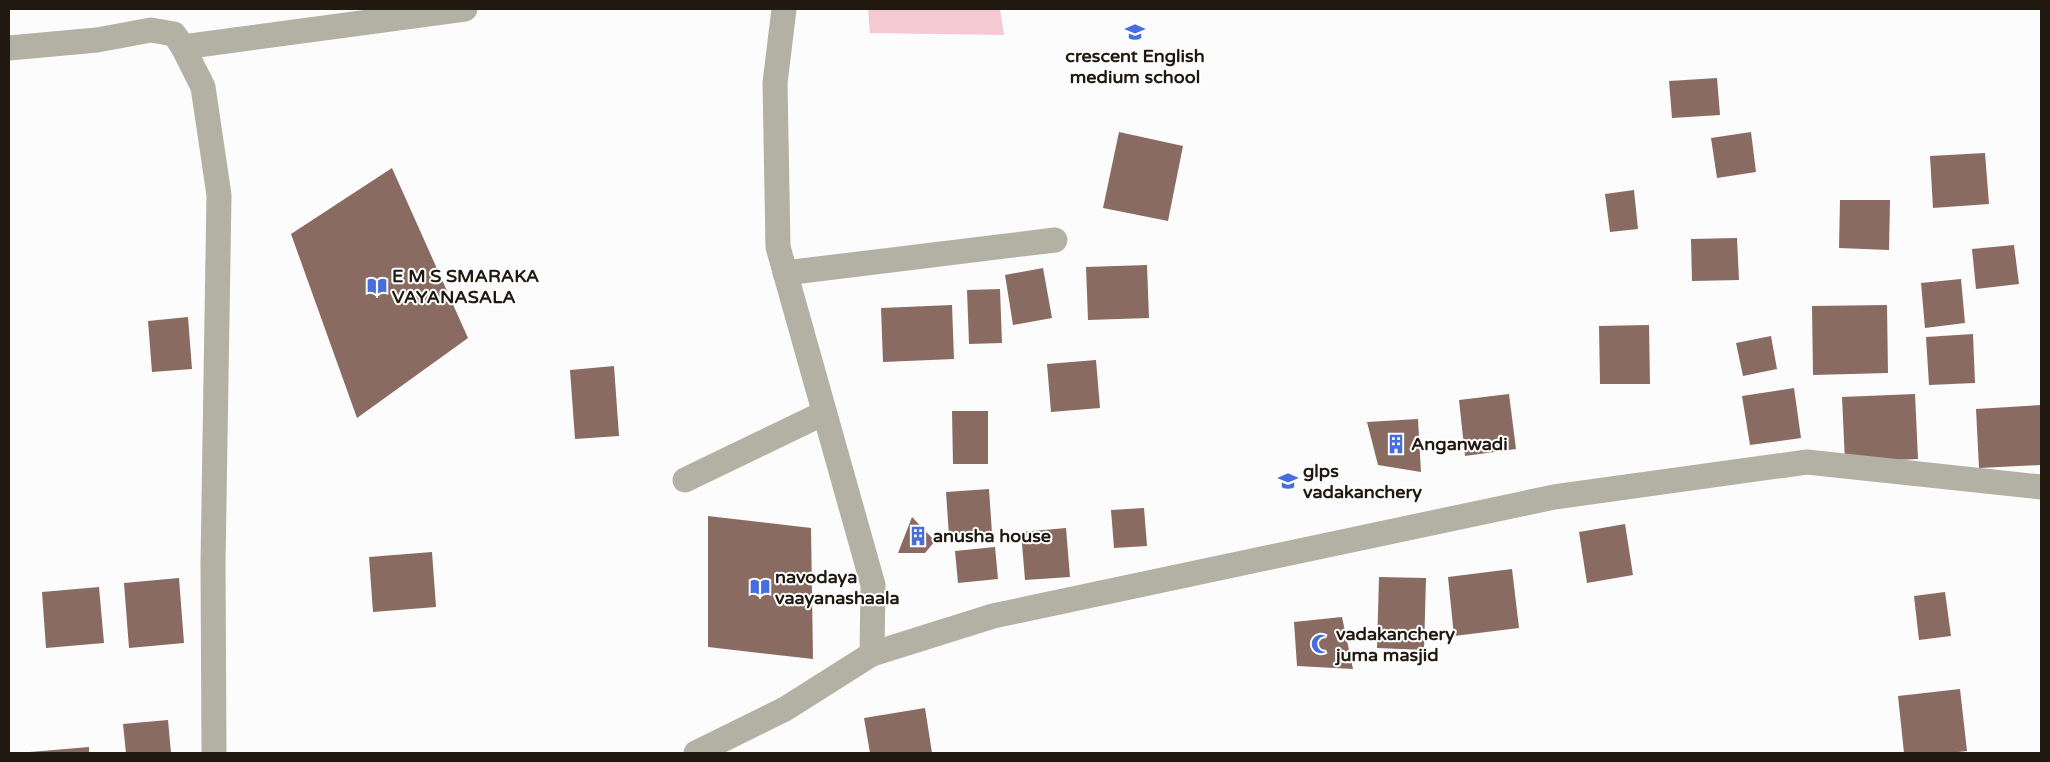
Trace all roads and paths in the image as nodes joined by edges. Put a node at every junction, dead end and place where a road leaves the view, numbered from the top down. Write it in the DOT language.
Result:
graph roads {
  1 [pos="465,9"];
  2 [pos="784,9"];
  3 [pos="183,47"];
  4 [pos="9,48"];
  5 [pos="1054,240"];
  6 [pos="785,273"];
  7 [pos="824,413"];
  8 [pos="686,480"];
  9 [pos="2041,487"];
  10 [pos="872,654"];
  11 [pos="214,753"];
  12 [pos="696,753"];
  1 -- 3 [label="street"];
  2 -- 6 [label="street"];
  3 -- 4 [label="street"];
  3 -- 11 [label="street"];
  5 -- 6 [label="street"];
  6 -- 7 [label="street"];
  7 -- 8 [label="street"];
  7 -- 10 [label="street"];
  9 -- 10 [label="street"];
  10 -- 12 [label="street"];
}
